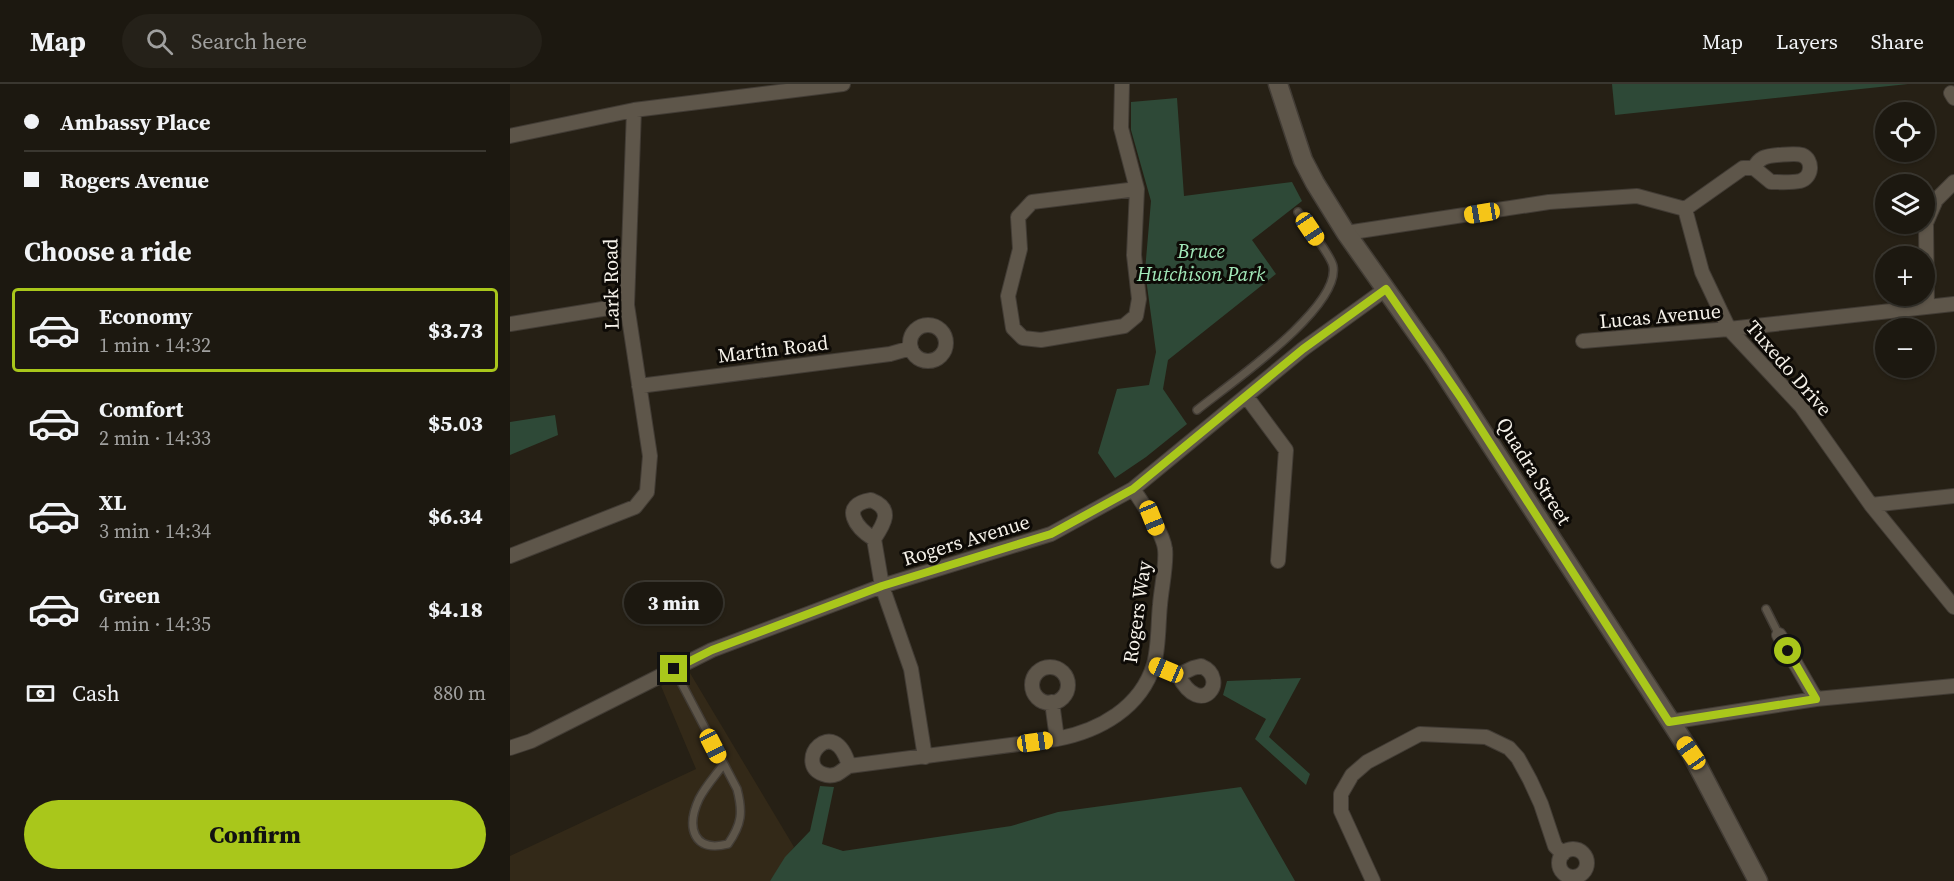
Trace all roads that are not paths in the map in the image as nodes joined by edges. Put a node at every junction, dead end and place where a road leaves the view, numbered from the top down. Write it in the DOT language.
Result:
graph roads {
  1 [pos="843,84"];
  2 [pos="1122,84"];
  3 [pos="1278,84"];
  4 [pos="634,110"];
  5 [pos="510,136"];
  6 [pos="1754,168"];
  7 [pos="1954,182"];
  8 [pos="1137,189"];
  9 [pos="1685,209"];
  10 [pos="1298,212"];
  11 [pos="1346,233"];
  12 [pos="1386,289"];
  13 [pos="1954,304"];
  14 [pos="627,305"];
  15 [pos="1928,307"];
  16 [pos="510,324"];
  17 [pos="1729,330"];
  18 [pos="1293,333"];
  19 [pos="1583,341"];
  20 [pos="911,348"];
  21 [pos="1303,349"];
  22 [pos="639,386"];
  23 [pos="1246,396"];
  24 [pos="1197,410"];
  25 [pos="1133,489"];
  26 [pos="1954,496"];
  27 [pos="1871,505"];
  28 [pos="874,539"];
  29 [pos="510,556"];
  30 [pos="1278,561"];
  31 [pos="882,586"];
  32 [pos="1954,607"];
  33 [pos="1766,609"];
  34 [pos="1779,635"];
  35 [pos="1154,665"];
  36 [pos="674,669"];
  37 [pos="1178,675"];
  38 [pos="1954,686"];
  39 [pos="1816,699"];
  40 [pos="1052,702"];
  41 [pos="1669,722"];
  42 [pos="1057,739"];
  43 [pos="510,748"];
  44 [pos="925,757"];
  45 [pos="723,765"];
  46 [pos="849,766"];
  47 [pos="750,805"];
  48 [pos="742,807"];
  49 [pos="730,841"];
  50 [pos="737,847"];
  51 [pos="1563,854"];
  52 [pos="1373,881"];
  53 [pos="1758,881"];
  1 -- 4 [label="street"];
  2 -- 8 [label="street"];
  3 -- 11 [label="main road, Quadra Street"];
  4 -- 5 [label="street"];
  4 -- 14 [label="street, Lark Road"];
  6 -- 9 [label="street"];
  7 -- 15 [label="street"];
  8 -- 8 [label="street"];
  9 -- 11 [label="street"];
  9 -- 17 [label="street, Tuxedo Drive"];
  10 -- 18 [label="lane"];
  11 -- 12 [label="main road, Quadra Street"];
  12 -- 21 [label="street, Rogers Avenue"];
  12 -- 41 [label="main road, Quadra Street"];
  13 -- 15 [label="street, Lucas Avenue"];
  14 -- 16 [label="street"];
  14 -- 22 [label="street, Lark Road"];
  15 -- 17 [label="street, Lucas Avenue"];
  17 -- 19 [label="street, Lucas Avenue"];
  17 -- 27 [label="street, Tuxedo Drive"];
  18 -- 21 [label="lane"];
  18 -- 24 [label="lane"];
  20 -- 22 [label="street, Martin Road"];
  21 -- 23 [label="street, Rogers Avenue"];
  22 -- 29 [label="street, Lark Road"];
  23 -- 25 [label="street, Rogers Avenue"];
  23 -- 30 [label="street"];
  25 -- 31 [label="street, Rogers Avenue"];
  25 -- 35 [label="street, Rogers Way"];
  26 -- 27 [label="street"];
  27 -- 32 [label="street, Tuxedo Drive"];
  28 -- 31 [label="street"];
  31 -- 36 [label="street, Rogers Avenue"];
  31 -- 44 [label="street"];
  33 -- 34 [label="lane"];
  34 -- 39 [label="street"];
  35 -- 37 [label="street"];
  35 -- 42 [label="street, Rogers Way"];
  36 -- 43 [label="street, Rogers Avenue"];
  36 -- 45 [label="lane"];
  38 -- 39 [label="street"];
  39 -- 41 [label="street"];
  40 -- 42 [label="street"];
  41 -- 53 [label="main road, Quadra Street"];
  42 -- 44 [label="street, Rogers Way"];
  44 -- 46 [label="street, Rogers Way"];
  45 -- 48 [label="lane"];
  45 -- 49 [label="lane"];
  47 -- 48 [label="lane"];
  48 -- 49 [label="lane"];
  49 -- 50 [label="lane"];
  51 -- 52 [label="street"];
}
